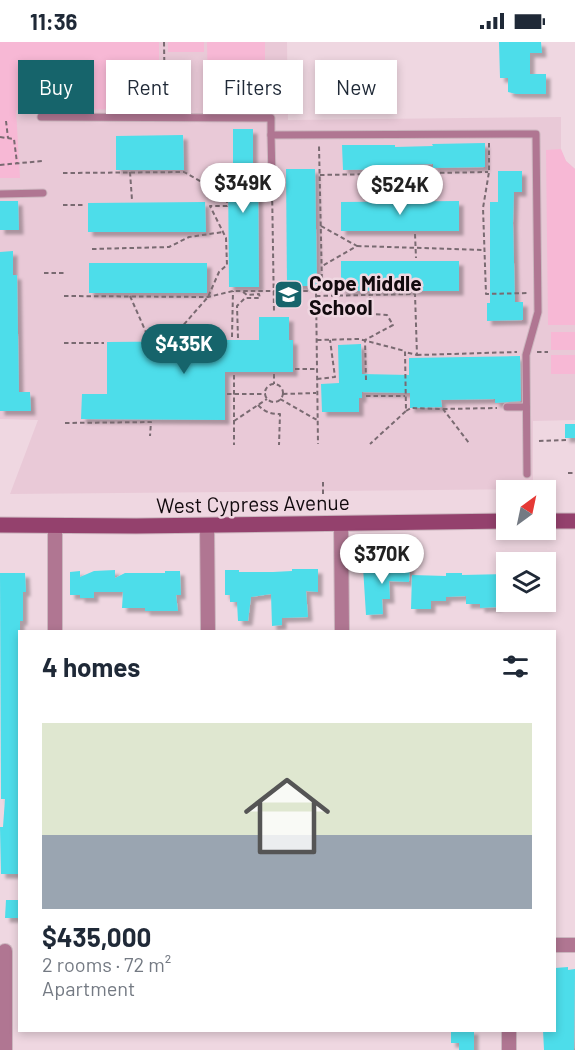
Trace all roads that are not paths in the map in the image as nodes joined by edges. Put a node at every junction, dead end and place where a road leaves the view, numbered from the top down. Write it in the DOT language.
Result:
graph roads {
  1 [pos="41,117"];
  2 [pos="271,135"];
  3 [pos="272,178"];
  4 [pos="43,193"];
  5 [pos="0,194"];
  6 [pos="507,407"];
  7 [pos="526,407"];
  8 [pos="527,474"];
  9 [pos="496,521"];
  10 [pos="556,521"];
  11 [pos="575,521"];
  12 [pos="341,523"];
  13 [pos="0,525"];
  14 [pos="55,525"];
  15 [pos="207,525"];
  16 [pos="55,630"];
  17 [pos="208,630"];
  18 [pos="342,630"];
  19 [pos="556,945"];
  20 [pos="575,945"];
  21 [pos="3,951"];
  22 [pos="509,1032"];
  23 [pos="5,1050"];
  24 [pos="509,1050"];
  1 -- 2 [label="lane"];
  2 -- 3 [label="lane"];
  2 -- 7 [label="lane"];
  4 -- 5 [label="lane"];
  6 -- 7 [label="lane"];
  7 -- 8 [label="lane"];
  9 -- 12 [label="main road, West Cypress Avenue"];
  10 -- 11 [label="main road"];
  12 -- 15 [label="main road, West Cypress Avenue"];
  12 -- 18 [label="street"];
  13 -- 14 [label="main road, West Cypress Avenue"];
  14 -- 15 [label="main road, West Cypress Avenue"];
  14 -- 16 [label="street"];
  15 -- 17 [label="street"];
  19 -- 20 [label="street"];
  21 -- 23 [label="street"];
  22 -- 24 [label="street"];
}
